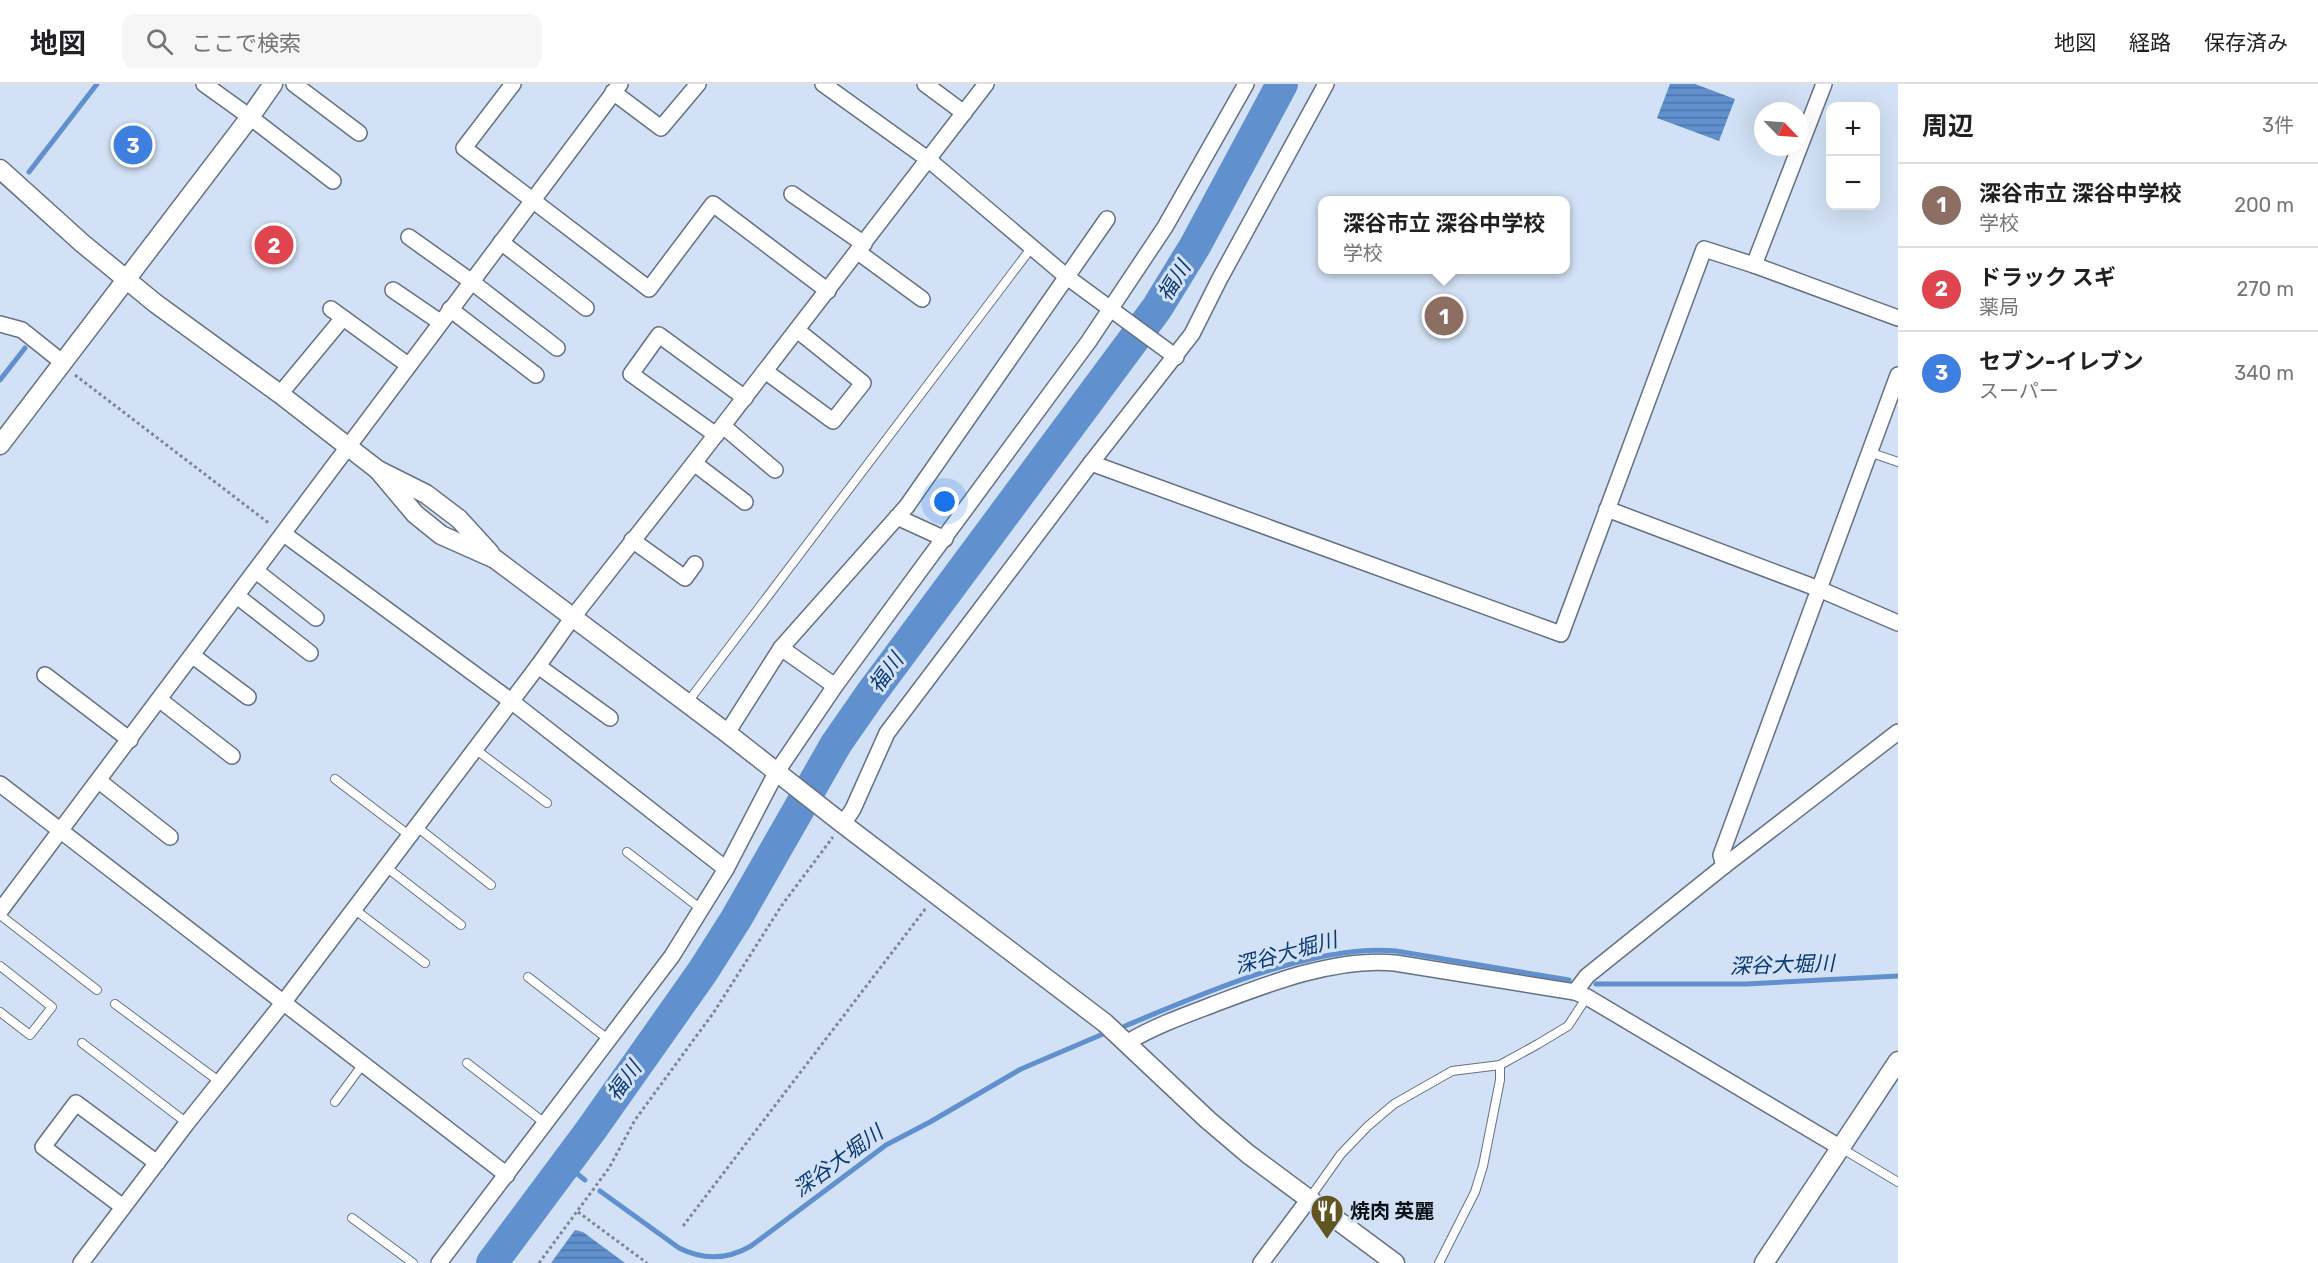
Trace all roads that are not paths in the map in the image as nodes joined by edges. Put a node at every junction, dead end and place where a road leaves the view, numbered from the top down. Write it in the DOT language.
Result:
graph roads {
  1 [pos="204,84"];
  2 [pos="273,84"];
  3 [pos="294,84"];
  4 [pos="513,84"];
  5 [pos="698,84"];
  6 [pos="823,84"];
  7 [pos="925,84"];
  8 [pos="986,84"];
  9 [pos="1246,84"];
  10 [pos="1326,84"];
  11 [pos="1824,84"];
  12 [pos="617,88"];
  13 [pos="964,113"];
  14 [pos="250,117"];
  15 [pos="359,133"];
  16 [pos="929,160"];
  17 [pos="0,169"];
  18 [pos="333,181"];
  19 [pos="792,194"];
  20 [pos="532,200"];
  21 [pos="1107,219"];
  22 [pos="409,237"];
  23 [pos="501,242"];
  24 [pos="861,248"];
  25 [pos="1032,248"];
  26 [pos="1754,265"];
  27 [pos="1067,277"];
  28 [pos="125,280"];
  29 [pos="472,282"];
  30 [pos="393,290"];
  31 [pos="828,291"];
  32 [pos="922,299"];
  33 [pos="586,308"];
  34 [pos="450,309"];
  35 [pos="1113,311"];
  36 [pos="1898,318"];
  37 [pos="440,322"];
  38 [pos="0,324"];
  39 [pos="797,330"];
  40 [pos="557,348"];
  41 [pos="1172,353"];
  42 [pos="408,365"];
  43 [pos="68,368"];
  44 [pos="765,371"];
  45 [pos="536,375"];
  46 [pos="1898,375"];
  47 [pos="280,394"];
  48 [pos="745,398"];
  49 [pos="719,431"];
  50 [pos="0,445"];
  51 [pos="348,448"];
  52 [pos="1869,452"];
  53 [pos="1898,462"];
  54 [pos="694,463"];
  55 [pos="1091,463"];
  56 [pos="776,470"];
  57 [pos="745,502"];
  58 [pos="1607,509"];
  59 [pos="897,518"];
  60 [pos="284,534"];
  61 [pos="945,539"];
  62 [pos="632,540"];
  63 [pos="695,564"];
  64 [pos="256,571"];
  65 [pos="1819,589"];
  66 [pos="237,596"];
  67 [pos="573,617"];
  68 [pos="316,618"];
  69 [pos="1898,623"];
  70 [pos="781,648"];
  71 [pos="310,653"];
  72 [pos="192,656"];
  73 [pos="538,666"];
  74 [pos="45,675"];
  75 [pos="835,686"];
  76 [pos="248,698"];
  77 [pos="160,700"];
  78 [pos="512,701"];
  79 [pos="686,703"];
  80 [pos="610,718"];
  81 [pos="1898,732"];
  82 [pos="727,733"];
  83 [pos="130,740"];
  84 [pos="475,749"];
  85 [pos="232,756"];
  86 [pos="780,776"];
  87 [pos="334,779"];
  88 [pos="99,781"];
  89 [pos="0,784"];
  90 [pos="547,803"];
  91 [pos="837,820"];
  92 [pos="61,831"];
  93 [pos="413,831"];
  94 [pos="170,837"];
  95 [pos="627,852"];
  96 [pos="1724,866"];
  97 [pos="386,867"];
  98 [pos="726,869"];
  99 [pos="491,885"];
  100 [pos="354,909"];
  101 [pos="701,909"];
  102 [pos="0,913"];
  103 [pos="461,925"];
  104 [pos="425,963"];
  105 [pos="0,966"];
  106 [pos="528,977"];
  107 [pos="97,990"];
  108 [pos="1581,994"];
  109 [pos="283,1003"];
  110 [pos="115,1004"];
  111 [pos="0,1012"];
  112 [pos="609,1040"];
  113 [pos="1128,1042"];
  114 [pos="82,1043"];
  115 [pos="1898,1061"];
  116 [pos="467,1063"];
  117 [pos="363,1064"];
  118 [pos="1500,1065"];
  119 [pos="220,1082"];
  120 [pos="335,1102"];
  121 [pos="187,1123"];
  122 [pos="546,1124"];
  123 [pos="1841,1148"];
  124 [pos="157,1163"];
  125 [pos="507,1175"];
  126 [pos="1898,1182"];
  127 [pos="1308,1199"];
  128 [pos="123,1207"];
  129 [pos="352,1218"];
  130 [pos="81,1263"];
  131 [pos="413,1263"];
  132 [pos="439,1263"];
  133 [pos="1261,1263"];
  134 [pos="1395,1263"];
  135 [pos="1439,1263"];
  136 [pos="1764,1263"];
  1 -- 14 [label="street"];
  2 -- 14 [label="street"];
  3 -- 15 [label="street"];
  4 -- 20 [label="street"];
  5 -- 12 [label="street"];
  6 -- 16 [label="street"];
  7 -- 13 [label="street"];
  8 -- 13 [label="street"];
  9 -- 35 [label="street"];
  10 -- 41 [label="street"];
  11 -- 26 [label="street"];
  12 -- 20 [label="street"];
  13 -- 16 [label="street"];
  14 -- 18 [label="street"];
  14 -- 28 [label="street"];
  16 -- 24 [label="street"];
  16 -- 25 [label="street"];
  17 -- 28 [label="street"];
  19 -- 24 [label="street"];
  20 -- 23 [label="street"];
  20 -- 31 [label="street"];
  21 -- 27 [label="street"];
  22 -- 29 [label="street"];
  23 -- 29 [label="street"];
  23 -- 33 [label="street"];
  24 -- 31 [label="street"];
  24 -- 32 [label="street"];
  25 -- 27 [label="street"];
  25 -- 79 [label="lane"];
  26 -- 36 [label="street"];
  26 -- 58 [label="street"];
  27 -- 35 [label="street"];
  27 -- 59 [label="street"];
  28 -- 43 [label="street"];
  28 -- 47 [label="street"];
  29 -- 34 [label="street"];
  29 -- 40 [label="street"];
  30 -- 37 [label="street"];
  31 -- 39 [label="street"];
  34 -- 37 [label="street"];
  34 -- 45 [label="street"];
  35 -- 41 [label="street"];
  35 -- 61 [label="street"];
  37 -- 42 [label="street"];
  38 -- 43 [label="street"];
  39 -- 44 [label="street"];
  39 -- 44 [label="street"];
  41 -- 55 [label="street"];
  42 -- 47 [label="street"];
  42 -- 51 [label="street"];
  43 -- 50 [label="street"];
  44 -- 48 [label="street"];
  46 -- 52 [label="street"];
  47 -- 51 [label="street"];
  48 -- 49 [label="street"];
  48 -- 49 [label="street"];
  49 -- 54 [label="street"];
  49 -- 56 [label="street"];
  51 -- 60 [label="street"];
  51 -- 67 [label="street"];
  52 -- 53 [label="lane"];
  52 -- 65 [label="street"];
  54 -- 57 [label="street"];
  54 -- 62 [label="street"];
  55 -- 58 [label="street"];
  55 -- 91 [label="street"];
  58 -- 65 [label="street"];
  59 -- 61 [label="street"];
  59 -- 70 [label="street"];
  60 -- 64 [label="street"];
  60 -- 78 [label="street"];
  61 -- 75 [label="street"];
  62 -- 63 [label="street"];
  62 -- 67 [label="street"];
  64 -- 66 [label="street"];
  64 -- 68 [label="street"];
  65 -- 69 [label="street"];
  65 -- 96 [label="street"];
  66 -- 71 [label="street"];
  66 -- 72 [label="street"];
  67 -- 73 [label="street"];
  67 -- 79 [label="street"];
  70 -- 75 [label="street"];
  70 -- 82 [label="street"];
  72 -- 76 [label="street"];
  72 -- 77 [label="street"];
  73 -- 78 [label="street"];
  73 -- 80 [label="street"];
  74 -- 83 [label="street"];
  75 -- 86 [label="street"];
  77 -- 83 [label="street"];
  77 -- 85 [label="street"];
  78 -- 84 [label="street"];
  78 -- 98 [label="street"];
  79 -- 82 [label="street"];
  81 -- 96 [label="street"];
  82 -- 86 [label="street"];
  83 -- 88 [label="street"];
  84 -- 90 [label="lane"];
  84 -- 93 [label="street"];
  86 -- 91 [label="street"];
  86 -- 98 [label="street"];
  87 -- 93 [label="lane"];
  88 -- 92 [label="street"];
  88 -- 94 [label="street"];
  89 -- 92 [label="street"];
  91 -- 113 [label="street"];
  92 -- 102 [label="street"];
  92 -- 109 [label="street"];
  93 -- 97 [label="street"];
  93 -- 99 [label="lane"];
  95 -- 101 [label="lane"];
  96 -- 108 [label="street"];
  97 -- 100 [label="street"];
  97 -- 103 [label="lane"];
  98 -- 101 [label="street"];
  100 -- 104 [label="lane"];
  100 -- 109 [label="street"];
  101 -- 112 [label="street"];
  102 -- 107 [label="lane"];
  105 -- 111 [label="lane"];
  106 -- 112 [label="lane"];
  108 -- 113 [label="street"];
  108 -- 118 [label="lane"];
  108 -- 123 [label="street"];
  109 -- 117 [label="street"];
  109 -- 119 [label="street"];
  110 -- 119 [label="lane"];
  112 -- 122 [label="street"];
  113 -- 127 [label="street"];
  114 -- 121 [label="lane"];
  115 -- 123 [label="street"];
  116 -- 122 [label="lane"];
  117 -- 120 [label="lane"];
  117 -- 125 [label="street"];
  118 -- 127 [label="lane"];
  118 -- 135 [label="lane"];
  119 -- 121 [label="street"];
  121 -- 124 [label="street"];
  122 -- 125 [label="street"];
  123 -- 126 [label="lane"];
  123 -- 136 [label="street"];
  124 -- 128 [label="street"];
  124 -- 128 [label="street"];
  125 -- 132 [label="street"];
  127 -- 133 [label="street"];
  127 -- 134 [label="street"];
  128 -- 130 [label="street"];
  129 -- 131 [label="lane"];
}
